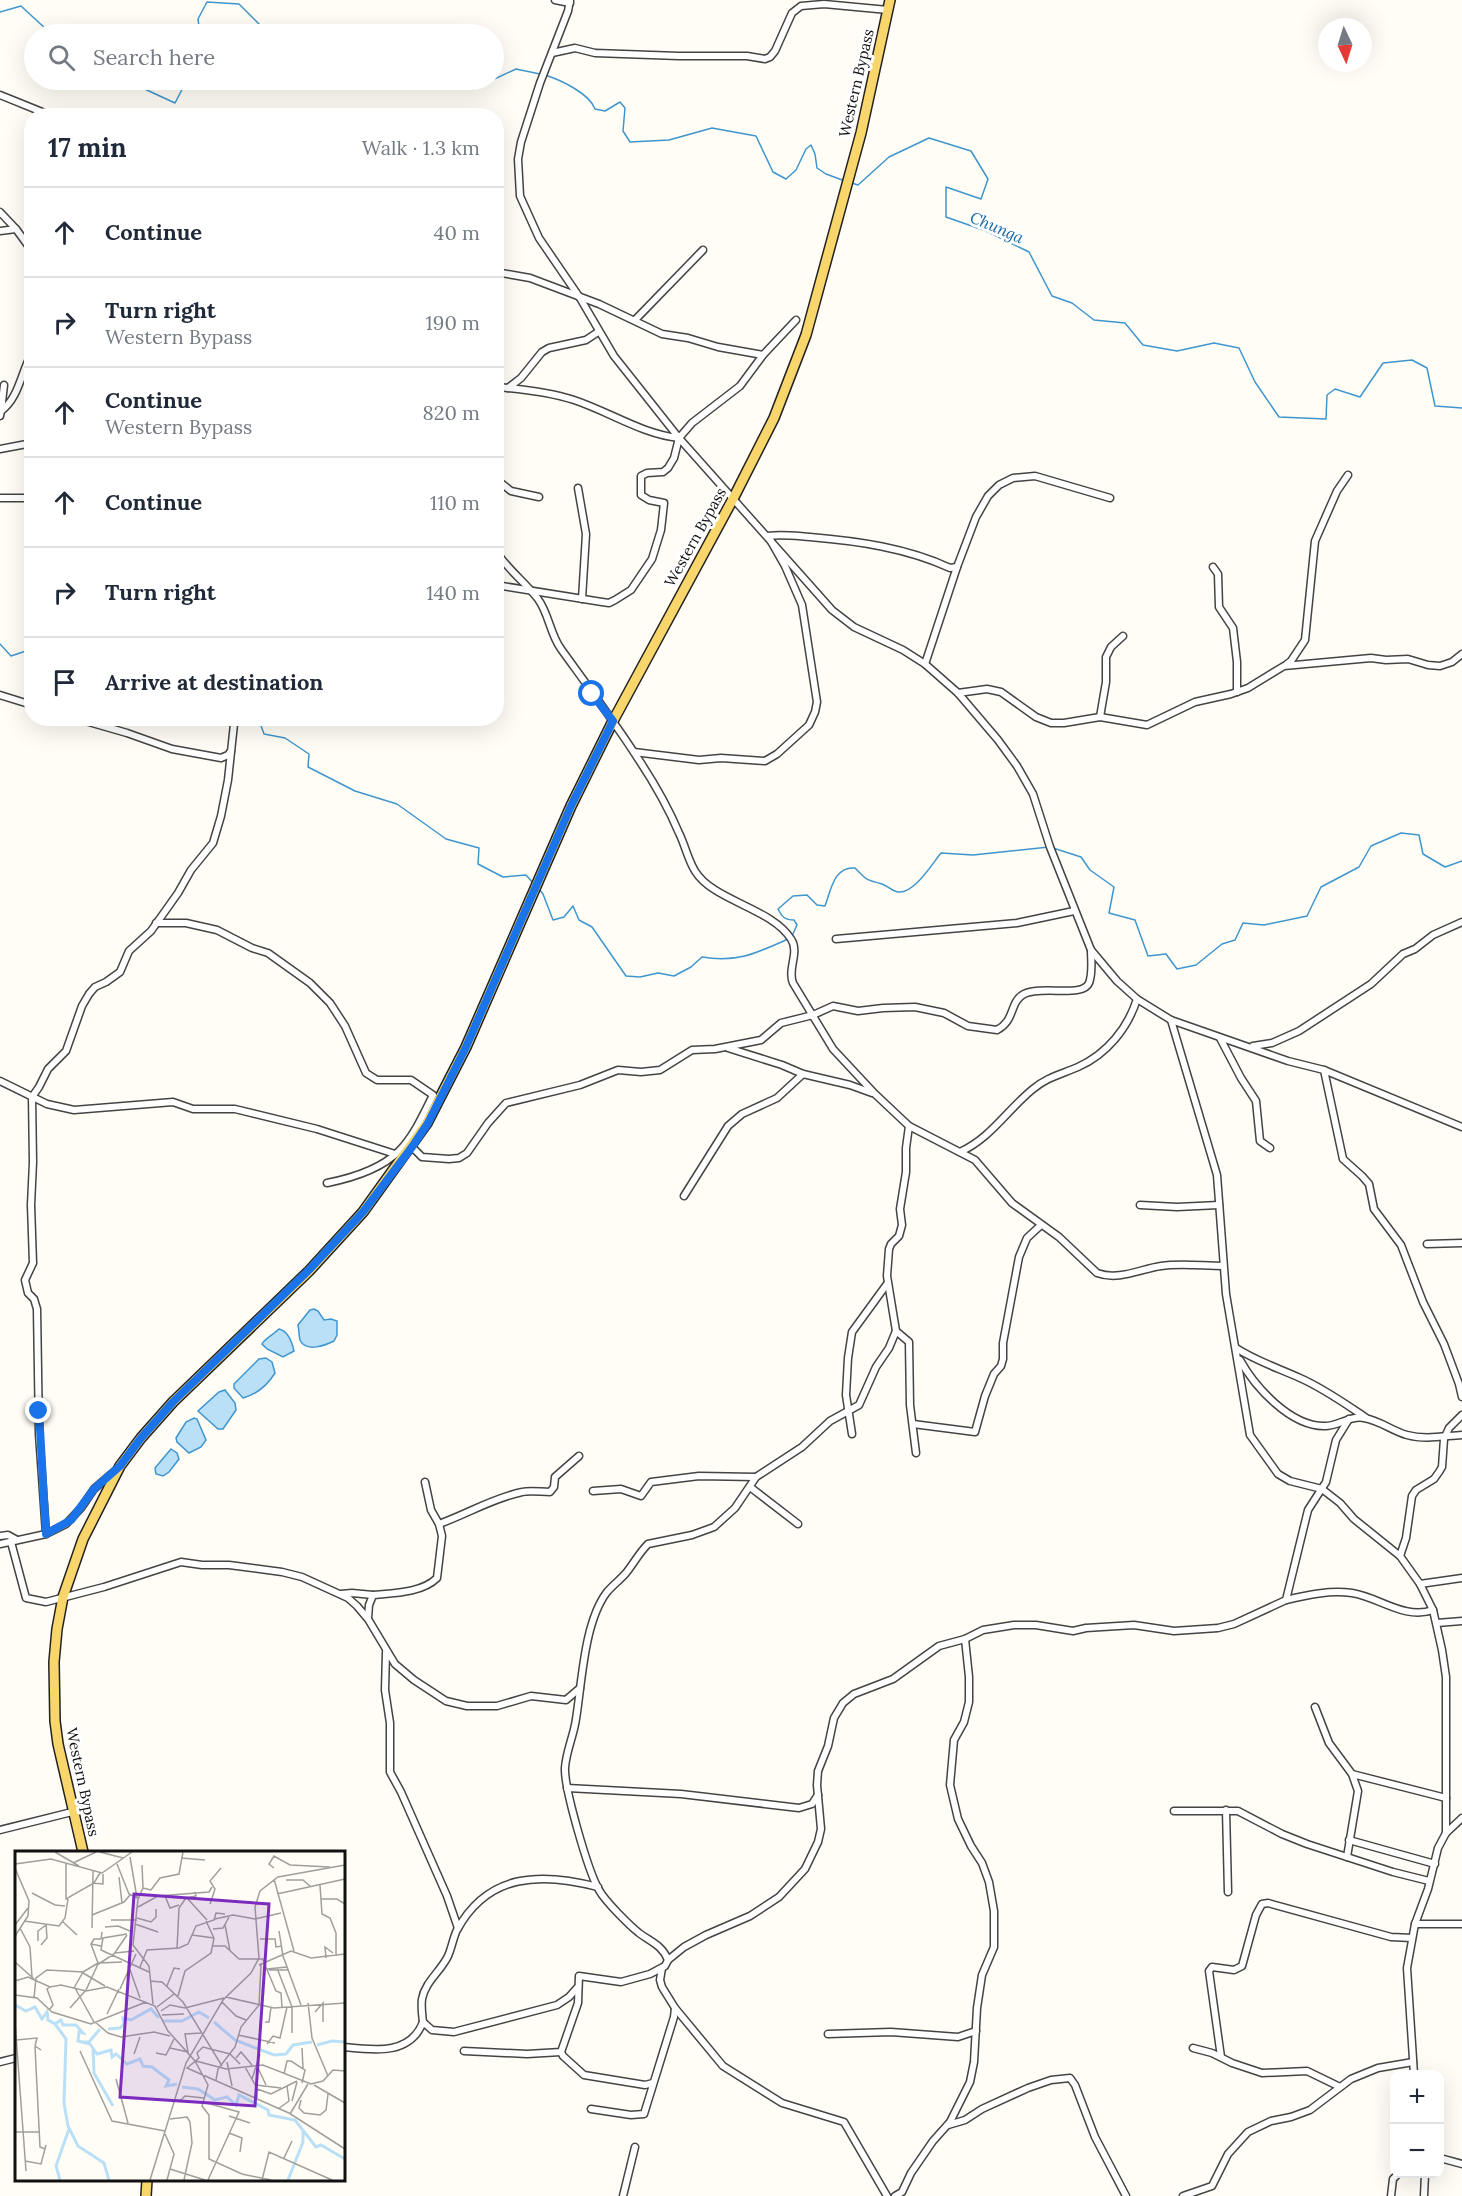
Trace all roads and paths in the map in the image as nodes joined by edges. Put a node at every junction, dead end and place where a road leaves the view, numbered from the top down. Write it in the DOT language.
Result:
graph roads {
  1 [pos="555,0"];
  2 [pos="570,1"];
  3 [pos="889,5"];
  4 [pos="552,53"];
  5 [pos="0,95"];
  6 [pos="32,108"];
  7 [pos="0,212"];
  8 [pos="16,229"];
  9 [pos="0,231"];
  10 [pos="24,240"];
  11 [pos="703,250"];
  12 [pos="504,273"];
  13 [pos="580,298"];
  14 [pos="635,320"];
  15 [pos="796,320"];
  16 [pos="598,332"];
  17 [pos="763,355"];
  18 [pos="24,372"];
  19 [pos="4,385"];
  20 [pos="504,388"];
  21 [pos="508,388"];
  22 [pos="1,411"];
  23 [pos="0,416"];
  24 [pos="679,438"];
  25 [pos="24,444"];
  26 [pos="0,448"];
  27 [pos="1348,475"];
  28 [pos="504,485"];
  29 [pos="578,488"];
  30 [pos="539,497"];
  31 [pos="734,497"];
  32 [pos="0,498"];
  33 [pos="24,498"];
  34 [pos="1110,498"];
  35 [pos="768,536"];
  36 [pos="504,562"];
  37 [pos="957,567"];
  38 [pos="1213,567"];
  39 [pos="504,586"];
  40 [pos="530,591"];
  41 [pos="582,599"];
  42 [pos="1123,636"];
  43 [pos="1462,654"];
  44 [pos="925,664"];
  45 [pos="1284,666"];
  46 [pos="1237,692"];
  47 [pos="957,693"];
  48 [pos="0,695"];
  49 [pos="24,702"];
  50 [pos="1100,717"];
  51 [pos="613,721"];
  52 [pos="103,726"];
  53 [pos="234,726"];
  54 [pos="231,751"];
  55 [pos="634,752"];
  56 [pos="1074,911"];
  57 [pos="1462,922"];
  58 [pos="156,923"];
  59 [pos="836,939"];
  60 [pos="1091,950"];
  61 [pos="1137,999"];
  62 [pos="813,1015"];
  63 [pos="1171,1020"];
  64 [pos="1220,1038"];
  65 [pos="725,1047"];
  66 [pos="1249,1047"];
  67 [pos="1324,1070"];
  68 [pos="802,1074"];
  69 [pos="0,1081"];
  70 [pos="876,1094"];
  71 [pos="32,1097"];
  72 [pos="909,1126"];
  73 [pos="1462,1127"];
  74 [pos="412,1147"];
  75 [pos="1270,1148"];
  76 [pos="960,1152"];
  77 [pos="395,1154"];
  78 [pos="327,1183"];
  79 [pos="684,1196"];
  80 [pos="1140,1205"];
  81 [pos="1219,1205"];
  82 [pos="1041,1225"];
  83 [pos="1462,1243"];
  84 [pos="1427,1244"];
  85 [pos="1223,1266"];
  86 [pos="887,1284"];
  87 [pos="896,1331"];
  88 [pos="1235,1347"];
  89 [pos="1238,1359"];
  90 [pos="1462,1397"];
  91 [pos="848,1413"];
  92 [pos="1462,1414"];
  93 [pos="1365,1418"];
  94 [pos="1349,1419"];
  95 [pos="913,1424"];
  96 [pos="852,1434"];
  97 [pos="1446,1435"];
  98 [pos="1462,1435"];
  99 [pos="916,1453"];
  100 [pos="579,1456"];
  101 [pos="120,1466"];
  102 [pos="756,1477"];
  103 [pos="425,1482"];
  104 [pos="750,1487"];
  105 [pos="1322,1489"];
  106 [pos="593,1491"];
  107 [pos="439,1524"];
  108 [pos="798,1524"];
  109 [pos="46,1534"];
  110 [pos="0,1536"];
  111 [pos="15,1541"];
  112 [pos="0,1544"];
  113 [pos="1400,1556"];
  114 [pos="1462,1578"];
  115 [pos="1420,1584"];
  116 [pos="339,1594"];
  117 [pos="373,1595"];
  118 [pos="63,1597"];
  119 [pos="1286,1600"];
  120 [pos="1433,1610"];
  121 [pos="368,1619"];
  122 [pos="1462,1621"];
  123 [pos="1437,1623"];
  124 [pos="965,1640"];
  125 [pos="386,1652"];
  126 [pos="580,1688"];
  127 [pos="566,1700"];
  128 [pos="1315,1707"];
  129 [pos="577,1715"];
  130 [pos="1352,1774"];
  131 [pos="567,1788"];
  132 [pos="818,1794"];
  133 [pos="1446,1798"];
  134 [pos="1226,1810"];
  135 [pos="1174,1811"];
  136 [pos="72,1812"];
  137 [pos="1462,1818"];
  138 [pos="0,1830"];
  139 [pos="1446,1833"];
  140 [pos="1349,1840"];
  141 [pos="83,1851"];
  142 [pos="1347,1857"];
  143 [pos="1435,1864"];
  144 [pos="1429,1881"];
  145 [pos="598,1887"];
  146 [pos="1228,1892"];
  147 [pos="1415,1924"];
  148 [pos="1462,1924"];
  149 [pos="459,1928"];
  150 [pos="1412,1938"];
  151 [pos="668,1960"];
  152 [pos="662,1968"];
  153 [pos="578,1988"];
  154 [pos="675,2008"];
  155 [pos="423,2022"];
  156 [pos="976,2031"];
  157 [pos="828,2034"];
  158 [pos="345,2047"];
  159 [pos="1193,2048"];
  160 [pos="464,2051"];
  161 [pos="561,2052"];
  162 [pos="1221,2057"];
  163 [pos="15,2058"];
  164 [pos="0,2062"];
  165 [pos="1413,2062"];
  166 [pos="1414,2070"];
  167 [pos="653,2083"];
  168 [pos="1340,2086"];
  169 [pos="591,2109"];
  170 [pos="947,2126"];
  171 [pos="635,2147"];
  172 [pos="1444,2159"];
  173 [pos="1462,2164"];
  174 [pos="1394,2178"];
  175 [pos="1425,2178"];
  176 [pos="147,2181"];
  177 [pos="898,2195"];
  178 [pos="146,2196"];
  179 [pos="623,2196"];
  180 [pos="887,2196"];
  181 [pos="1126,2196"];
  182 [pos="1183,2196"];
  183 [pos="1390,2196"];
  184 [pos="1424,2196"];
  1 -- 2 [label="street"];
  2 -- 4 [label="street"];
  3 -- 4 [label="street"];
  3 -- 31 [label="main road, Western Bypass"];
  4 -- 13 [label="street"];
  5 -- 6 [label="street"];
  7 -- 8 [label="street"];
  8 -- 9 [label="street"];
  8 -- 10 [label="street"];
  11 -- 14 [label="street"];
  12 -- 13 [label="street"];
  13 -- 14 [label="street"];
  13 -- 16 [label="street"];
  14 -- 17 [label="street"];
  15 -- 17 [label="street"];
  16 -- 21 [label="street"];
  16 -- 24 [label="street"];
  17 -- 24 [label="street"];
  18 -- 22 [label="street"];
  19 -- 22 [label="street"];
  20 -- 21 [label="street"];
  21 -- 24 [label="street"];
  22 -- 23 [label="street"];
  24 -- 31 [label="street"];
  24 -- 41 [label="street"];
  25 -- 26 [label="street"];
  27 -- 45 [label="street"];
  28 -- 30 [label="street"];
  29 -- 41 [label="street"];
  31 -- 35 [label="street"];
  31 -- 51 [label="main road, Western Bypass"];
  32 -- 33 [label="street"];
  34 -- 37 [label="street"];
  35 -- 37 [label="street"];
  35 -- 44 [label="street"];
  35 -- 55 [label="street"];
  36 -- 40 [label="street"];
  37 -- 44 [label="street"];
  38 -- 46 [label="street"];
  39 -- 40 [label="street"];
  40 -- 41 [label="street"];
  40 -- 51 [label="street"];
  42 -- 50 [label="street"];
  43 -- 45 [label="street"];
  44 -- 47 [label="street"];
  45 -- 46 [label="street"];
  46 -- 50 [label="street"];
  47 -- 50 [label="street"];
  47 -- 56 [label="street"];
  48 -- 49 [label="street"];
  51 -- 55 [label="street"];
  51 -- 74 [label="main road, Western Bypass"];
  52 -- 54 [label="street"];
  53 -- 54 [label="street"];
  54 -- 58 [label="street"];
  55 -- 62 [label="street"];
  56 -- 59 [label="street"];
  56 -- 60 [label="street"];
  57 -- 66 [label="street"];
  58 -- 71 [label="street"];
  58 -- 77 [label="street"];
  60 -- 61 [label="street"];
  60 -- 62 [label="street"];
  61 -- 63 [label="street"];
  61 -- 76 [label="street"];
  62 -- 65 [label="street"];
  62 -- 70 [label="street"];
  63 -- 64 [label="street"];
  63 -- 81 [label="street"];
  64 -- 66 [label="street"];
  64 -- 75 [label="street"];
  65 -- 68 [label="street"];
  65 -- 74 [label="street"];
  66 -- 67 [label="street"];
  67 -- 73 [label="street"];
  67 -- 90 [label="street"];
  68 -- 70 [label="street"];
  68 -- 79 [label="street"];
  69 -- 71 [label="street"];
  70 -- 72 [label="street"];
  71 -- 77 [label="street"];
  71 -- 109 [label="street"];
  72 -- 76 [label="street"];
  72 -- 86 [label="street"];
  74 -- 101 [label="main road, Western Bypass"];
  76 -- 82 [label="street"];
  77 -- 78 [label="street"];
  80 -- 81 [label="street"];
  81 -- 85 [label="street"];
  82 -- 85 [label="street"];
  82 -- 95 [label="street"];
  83 -- 84 [label="street"];
  85 -- 88 [label="street"];
  86 -- 87 [label="street"];
  86 -- 91 [label="street"];
  87 -- 91 [label="street"];
  87 -- 95 [label="street"];
  88 -- 89 [label="street"];
  88 -- 93 [label="street"];
  89 -- 94 [label="street"];
  89 -- 105 [label="street"];
  91 -- 96 [label="street"];
  91 -- 102 [label="street"];
  92 -- 97 [label="street"];
  93 -- 94 [label="street"];
  93 -- 97 [label="street"];
  94 -- 105 [label="street"];
  95 -- 99 [label="street"];
  97 -- 98 [label="street"];
  97 -- 113 [label="street"];
  100 -- 107 [label="street"];
  101 -- 109 [label="street"];
  101 -- 118 [label="main road, Western Bypass"];
  102 -- 104 [label="street"];
  102 -- 106 [label="street"];
  103 -- 107 [label="street"];
  104 -- 108 [label="street"];
  104 -- 126 [label="street"];
  105 -- 113 [label="street"];
  105 -- 119 [label="street"];
  107 -- 117 [label="street"];
  109 -- 111 [label="street"];
  110 -- 111 [label="street"];
  111 -- 112 [label="street"];
  111 -- 118 [label="street"];
  113 -- 115 [label="street"];
  114 -- 115 [label="street"];
  115 -- 120 [label="street"];
  116 -- 117 [label="street"];
  116 -- 118 [label="street"];
  116 -- 121 [label="street"];
  117 -- 121 [label="street"];
  118 -- 136 [label="main road, Western Bypass"];
  119 -- 120 [label="street"];
  119 -- 124 [label="street"];
  120 -- 123 [label="street"];
  121 -- 125 [label="street"];
  122 -- 123 [label="street"];
  123 -- 133 [label="street"];
  124 -- 132 [label="street"];
  124 -- 156 [label="street"];
  125 -- 127 [label="street"];
  125 -- 149 [label="street"];
  126 -- 127 [label="street"];
  126 -- 129 [label="street"];
  127 -- 129 [label="street"];
  128 -- 130 [label="street"];
  129 -- 131 [label="street"];
  130 -- 133 [label="street"];
  130 -- 140 [label="street"];
  131 -- 132 [label="street"];
  131 -- 145 [label="street"];
  132 -- 151 [label="street"];
  133 -- 139 [label="street"];
  134 -- 135 [label="street"];
  134 -- 142 [label="street"];
  134 -- 146 [label="street"];
  136 -- 138 [label="street"];
  136 -- 141 [label="main road, Western Bypass"];
  137 -- 139 [label="street"];
  139 -- 143 [label="street"];
  140 -- 142 [label="street"];
  140 -- 143 [label="street"];
  142 -- 144 [label="street"];
  143 -- 144 [label="street"];
  144 -- 147 [label="street"];
  145 -- 149 [label="street"];
  145 -- 151 [label="street"];
  147 -- 148 [label="street"];
  147 -- 150 [label="street"];
  149 -- 155 [label="street"];
  150 -- 162 [label="street"];
  150 -- 165 [label="street"];
  151 -- 152 [label="street"];
  152 -- 153 [label="street"];
  152 -- 154 [label="street"];
  153 -- 155 [label="street"];
  153 -- 161 [label="street"];
  154 -- 167 [label="street"];
  154 -- 180 [label="street"];
  155 -- 158 [label="street"];
  156 -- 157 [label="street"];
  156 -- 170 [label="street"];
  159 -- 162 [label="street"];
  160 -- 161 [label="street"];
  161 -- 167 [label="street"];
  162 -- 168 [label="street"];
  163 -- 164 [label="street"];
  165 -- 166 [label="street"];
  165 -- 168 [label="street"];
  167 -- 169 [label="street"];
  168 -- 182 [label="street"];
  170 -- 177 [label="street"];
  170 -- 181 [label="street"];
  171 -- 179 [label="street"];
  172 -- 173 [label="street"];
  174 -- 183 [label="street"];
  175 -- 184 [label="street"];
  176 -- 178 [label="main road"];
}
